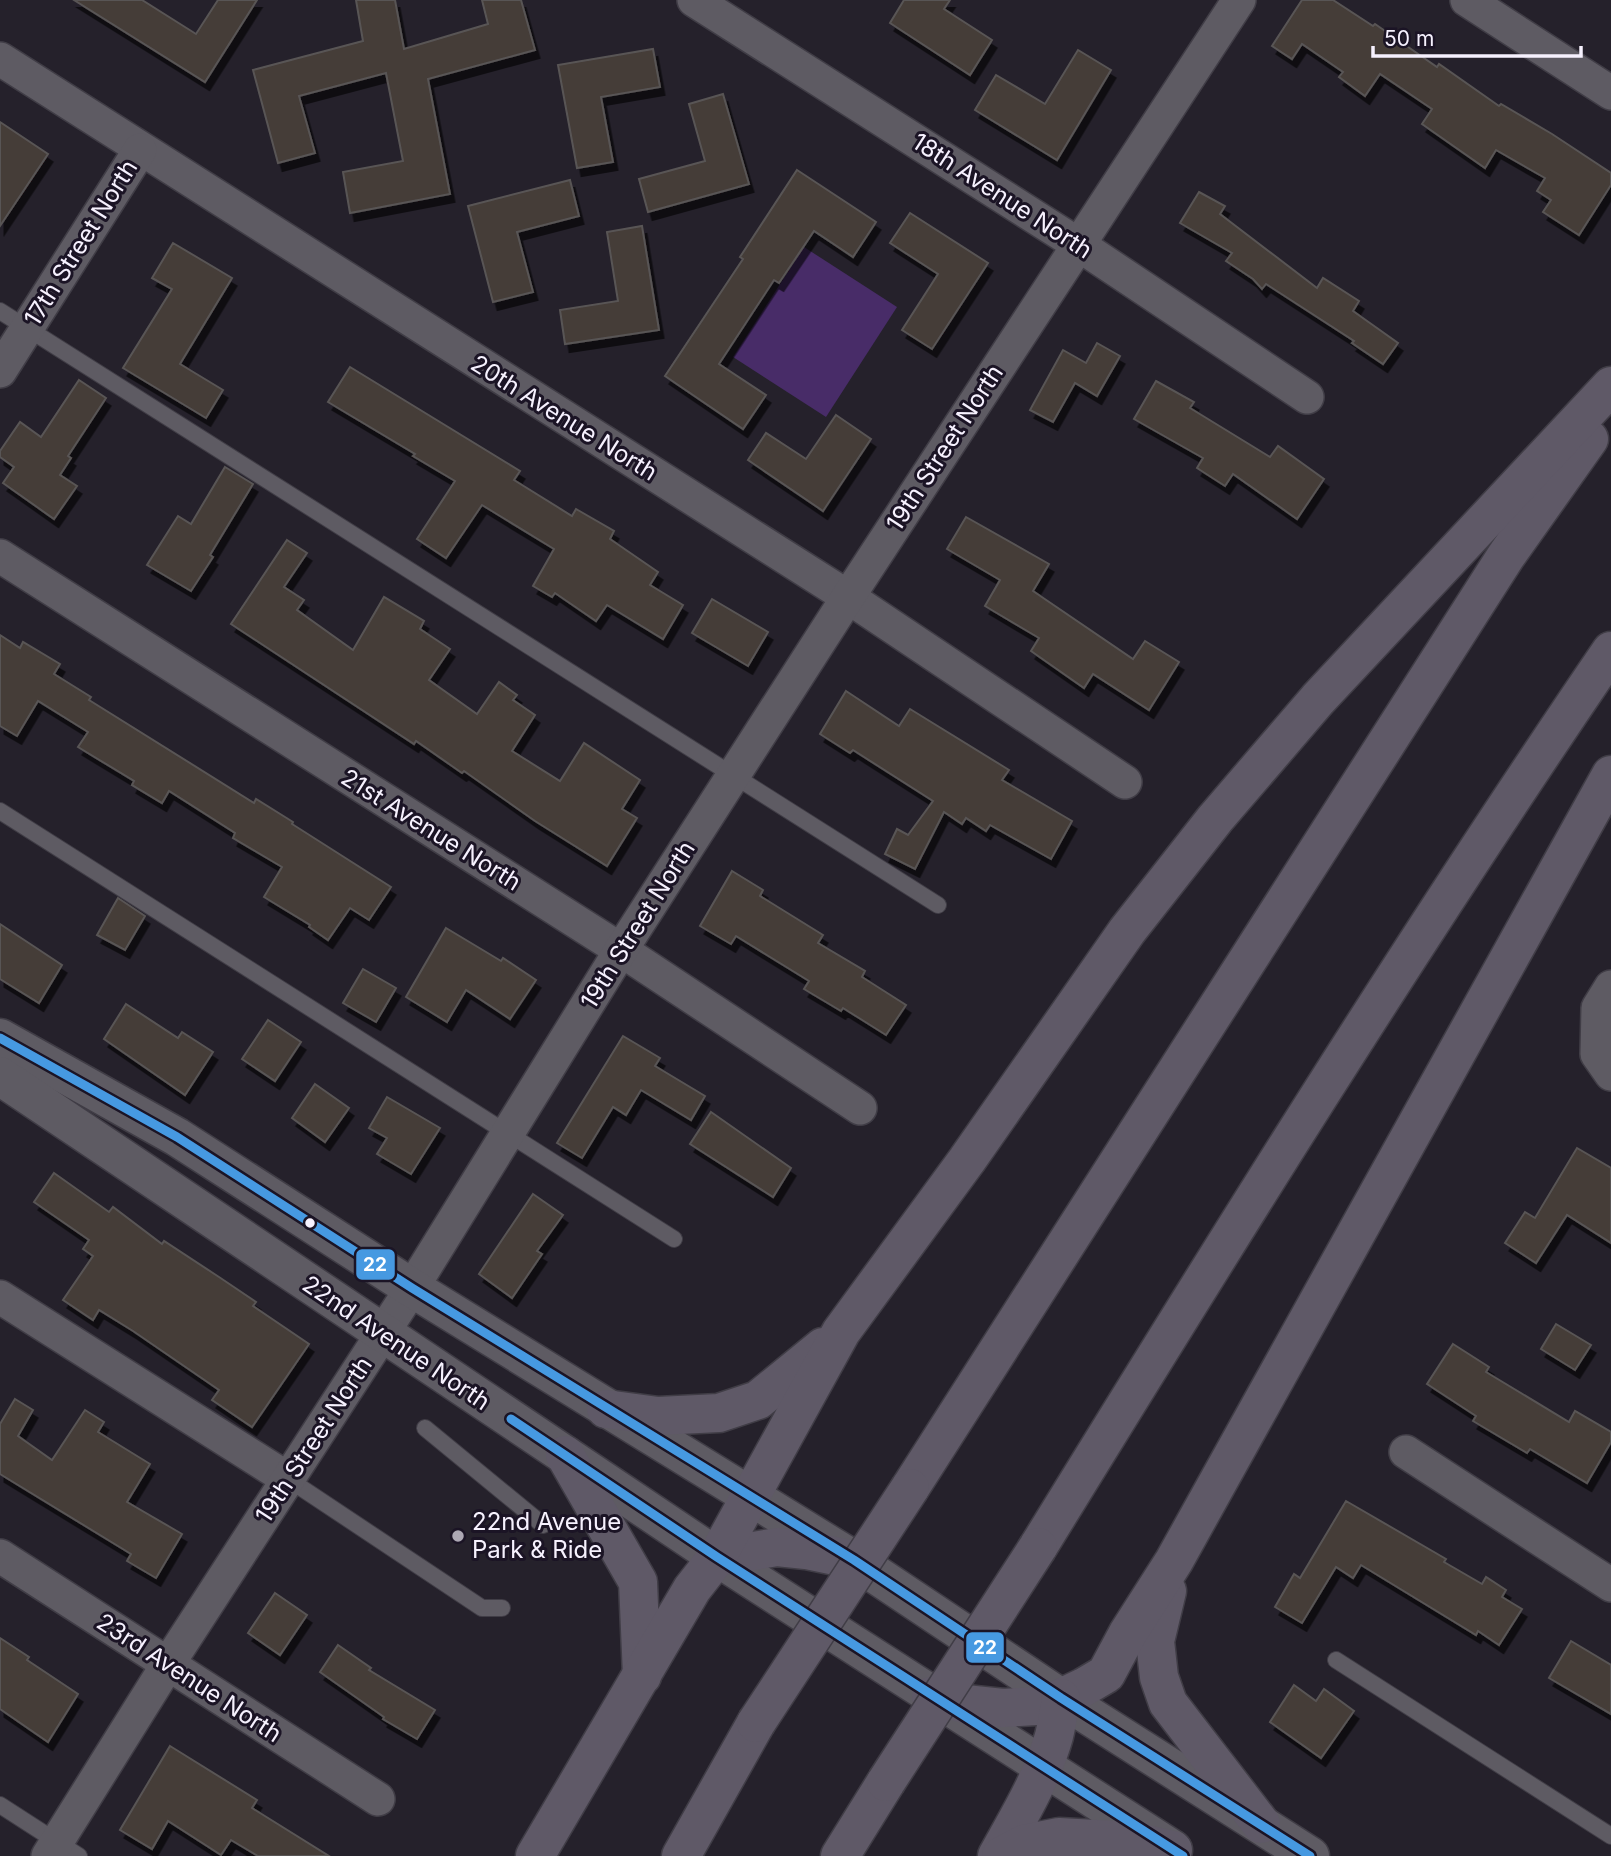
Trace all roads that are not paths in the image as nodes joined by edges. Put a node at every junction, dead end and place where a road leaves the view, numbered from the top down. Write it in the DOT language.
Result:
graph roads {
  1 [pos="694,0"];
  2 [pos="1239,0"];
  3 [pos="1466,0"];
  4 [pos="0,59"];
  5 [pos="1611,93"];
  6 [pos="140,150"];
  7 [pos="1079,245"];
  8 [pos="14,319"];
  9 [pos="0,371"];
  10 [pos="1611,386"];
  11 [pos="1307,397"];
  12 [pos="1611,408"];
  13 [pos="0,556"];
  14 [pos="848,597"];
  15 [pos="1611,651"];
  16 [pos="1611,775"];
  17 [pos="733,776"];
  18 [pos="1125,782"];
  19 [pos="0,811"];
  20 [pos="938,905"];
  21 [pos="621,950"];
  22 [pos="1611,987"];
  23 [pos="0,1038"];
  24 [pos="1604,1064"];
  25 [pos="0,1076"];
  26 [pos="860,1108"];
  27 [pos="508,1133"];
  28 [pos="674,1239"];
  29 [pos="412,1288"];
  30 [pos="0,1297"];
  31 [pos="841,1332"];
  32 [pos="382,1334"];
  33 [pos="606,1409"];
  34 [pos="425,1428"];
  35 [pos="1406,1452"];
  36 [pos="565,1455"];
  37 [pos="288,1479"];
  38 [pos="751,1496"];
  39 [pos="543,1525"];
  40 [pos="0,1556"];
  41 [pos="717,1557"];
  42 [pos="854,1560"];
  43 [pos="1174,1561"];
  44 [pos="1611,1585"];
  45 [pos="502,1608"];
  46 [pos="1336,1660"];
  47 [pos="168,1664"];
  48 [pos="642,1676"];
  49 [pos="931,1696"];
  50 [pos="1061,1698"];
  51 [pos="1042,1768"];
  52 [pos="379,1799"];
  53 [pos="0,1805"];
  54 [pos="1261,1824"];
  55 [pos="1611,1836"];
  56 [pos="61,1851"];
  57 [pos="1178,1853"];
  58 [pos="535,1856"];
  59 [pos="681,1856"];
  60 [pos="840,1856"];
  61 [pos="999,1856"];
  62 [pos="1310,1856"];
  1 -- 7 [label="street, 18th Avenue North"];
  2 -- 7 [label="street, 19th Street North"];
  3 -- 5 [label="street"];
  4 -- 6 [label="street, 20th Avenue North"];
  6 -- 8 [label="street, 17th Street North"];
  6 -- 14 [label="street, 20th Avenue North"];
  7 -- 11 [label="street, 18th Avenue North"];
  7 -- 14 [label="street, 19th Street North"];
  8 -- 9 [label="street, 17th Street North"];
  8 -- 17 [label="lane"];
  10 -- 31 [label="highway"];
  12 -- 59 [label="highway, bridge"];
  13 -- 21 [label="street, 21st Avenue North"];
  14 -- 17 [label="street, 19th Street North"];
  14 -- 18 [label="street, 20th Avenue North"];
  15 -- 60 [label="highway, bridge"];
  16 -- 43 [label="highway"];
  17 -- 20 [label="lane"];
  17 -- 21 [label="street, 19th Street North"];
  19 -- 27 [label="lane"];
  21 -- 26 [label="street, 21st Avenue North"];
  21 -- 27 [label="street, 19th Street North"];
  22 -- 24 [label="street"];
  23 -- 29 [label="main road"];
  25 -- 32 [label="main road, 22nd Avenue North"];
  27 -- 28 [label="lane"];
  27 -- 29 [label="street, 19th Street North"];
  29 -- 32 [label="street, 19th Street North"];
  29 -- 33 [label="main road"];
  30 -- 37 [label="street"];
  31 -- 33 [label="highway"];
  31 -- 38 [label="highway"];
  32 -- 36 [label="main road, 22nd Avenue North"];
  32 -- 37 [label="street, 19th Street North"];
  33 -- 38 [label="main road"];
  34 -- 39 [label="lane"];
  35 -- 44 [label="street"];
  36 -- 41 [label="main road, 22nd Avenue North"];
  36 -- 48 [label="highway"];
  37 -- 45 [label="lane"];
  37 -- 47 [label="street, 19th Street North"];
  38 -- 41 [label="highway"];
  38 -- 42 [label="main road"];
  40 -- 47 [label="street, 23rd Avenue North"];
  41 -- 42 [label="highway"];
  41 -- 48 [label="highway"];
  41 -- 49 [label="main road, 22nd Avenue North"];
  42 -- 50 [label="main road"];
  43 -- 50 [label="highway"];
  43 -- 54 [label="highway"];
  46 -- 55 [label="lane"];
  47 -- 52 [label="street, 23rd Avenue North"];
  47 -- 56 [label="street, 19th Street North"];
  48 -- 58 [label="highway"];
  49 -- 50 [label="highway"];
  49 -- 51 [label="main road, 22nd Avenue North"];
  50 -- 51 [label="highway"];
  50 -- 54 [label="main road"];
  51 -- 57 [label="main road, 22nd Avenue North"];
  51 -- 61 [label="highway"];
  53 -- 56 [label="lane"];
  54 -- 62 [label="main road"];
  57 -- 61 [label="highway"];
}
